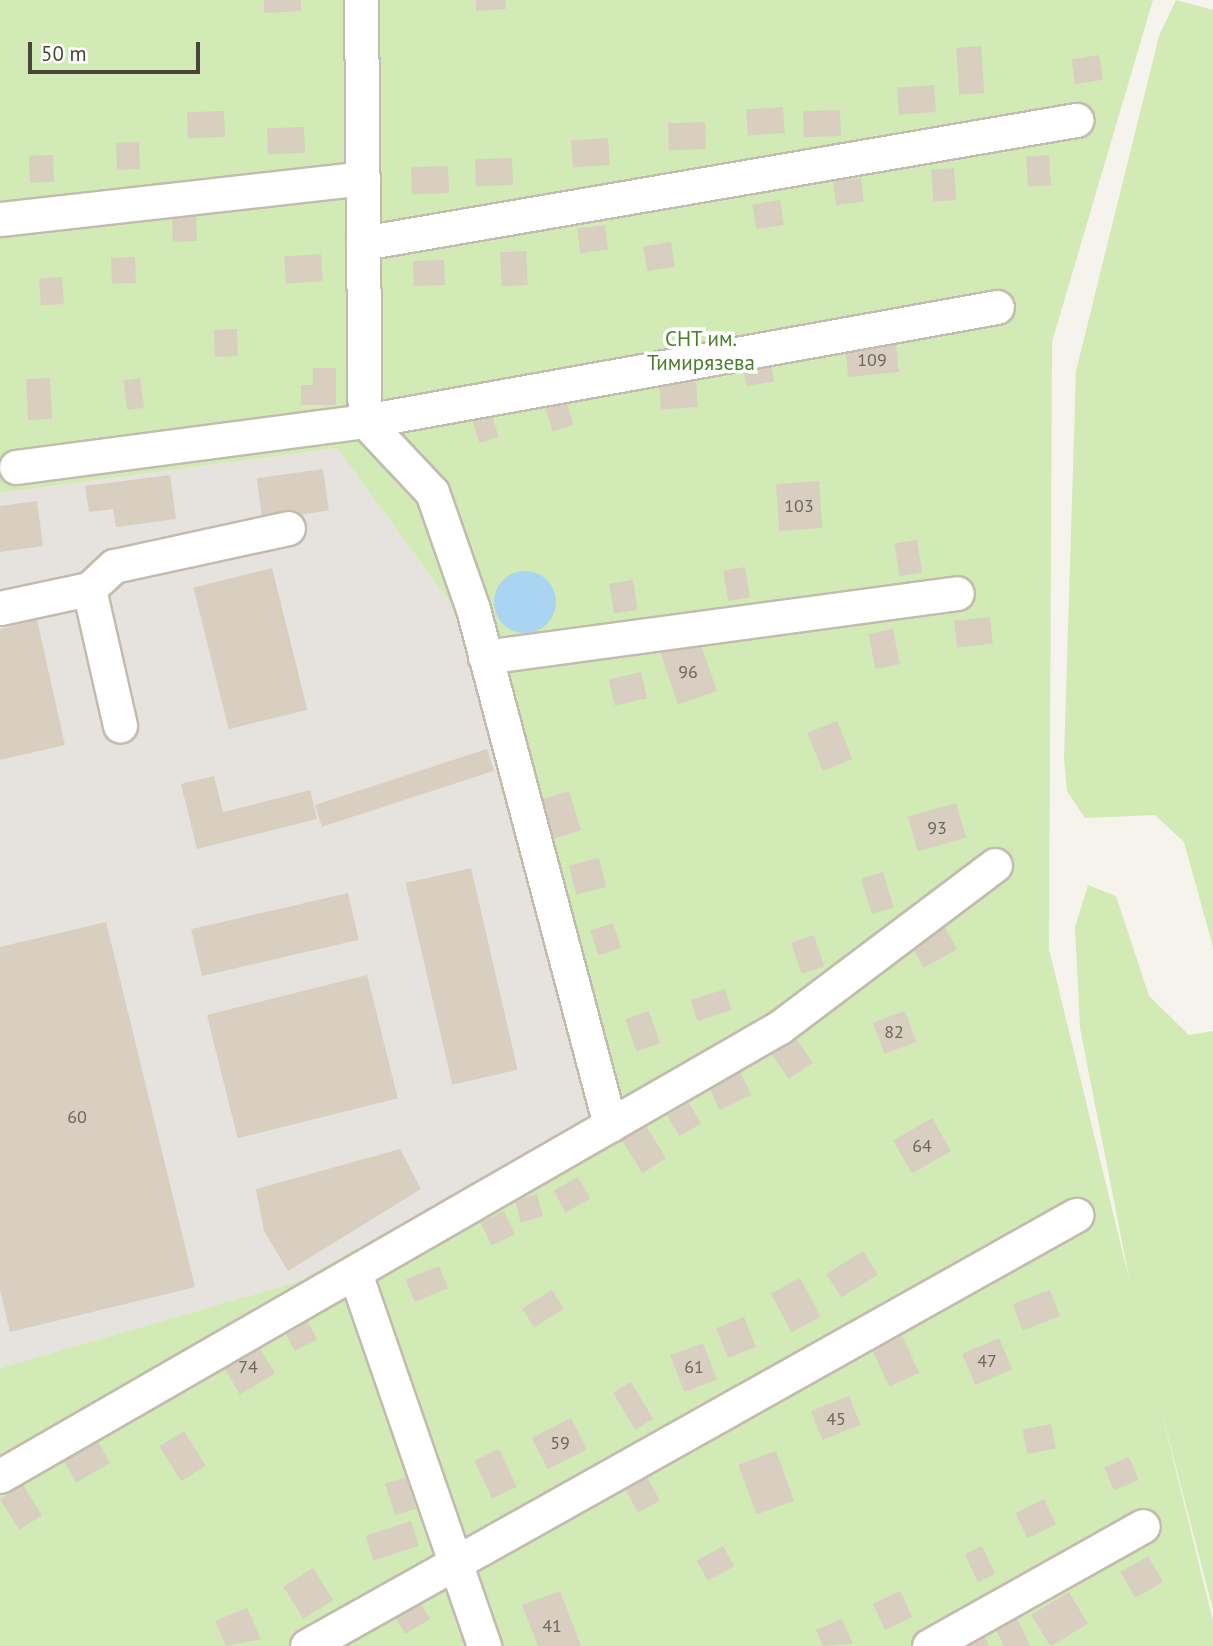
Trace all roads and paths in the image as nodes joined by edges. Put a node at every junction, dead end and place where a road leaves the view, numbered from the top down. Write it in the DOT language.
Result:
graph roads {
  1 [pos="361,0"];
  2 [pos="1076,120"];
  3 [pos="363,178"];
  4 [pos="0,219"];
  5 [pos="363,243"];
  6 [pos="997,307"];
  7 [pos="365,421"];
  8 [pos="16,467"];
  9 [pos="288,528"];
  10 [pos="89,589"];
  11 [pos="957,593"];
  12 [pos="0,608"];
  13 [pos="485,657"];
  14 [pos="120,726"];
  15 [pos="995,865"];
  16 [pos="610,1125"];
  17 [pos="1076,1215"];
  18 [pos="355,1273"];
  19 [pos="0,1476"];
  20 [pos="1143,1526"];
  21 [pos="455,1562"];
  22 [pos="307,1646"];
  23 [pos="484,1646"];
  24 [pos="929,1646"];
  1 -- 3 [label="street"];
  2 -- 5 [label="street"];
  3 -- 4 [label="street"];
  3 -- 5 [label="street"];
  5 -- 7 [label="street"];
  6 -- 7 [label="street"];
  7 -- 8 [label="street"];
  7 -- 13 [label="street"];
  9 -- 10 [label="street"];
  10 -- 12 [label="street"];
  10 -- 14 [label="street"];
  11 -- 13 [label="street"];
  13 -- 16 [label="street"];
  15 -- 16 [label="street"];
  16 -- 18 [label="street"];
  17 -- 21 [label="street"];
  18 -- 19 [label="street"];
  18 -- 21 [label="street"];
  20 -- 24 [label="street"];
  21 -- 22 [label="street"];
  21 -- 23 [label="street"];
}
